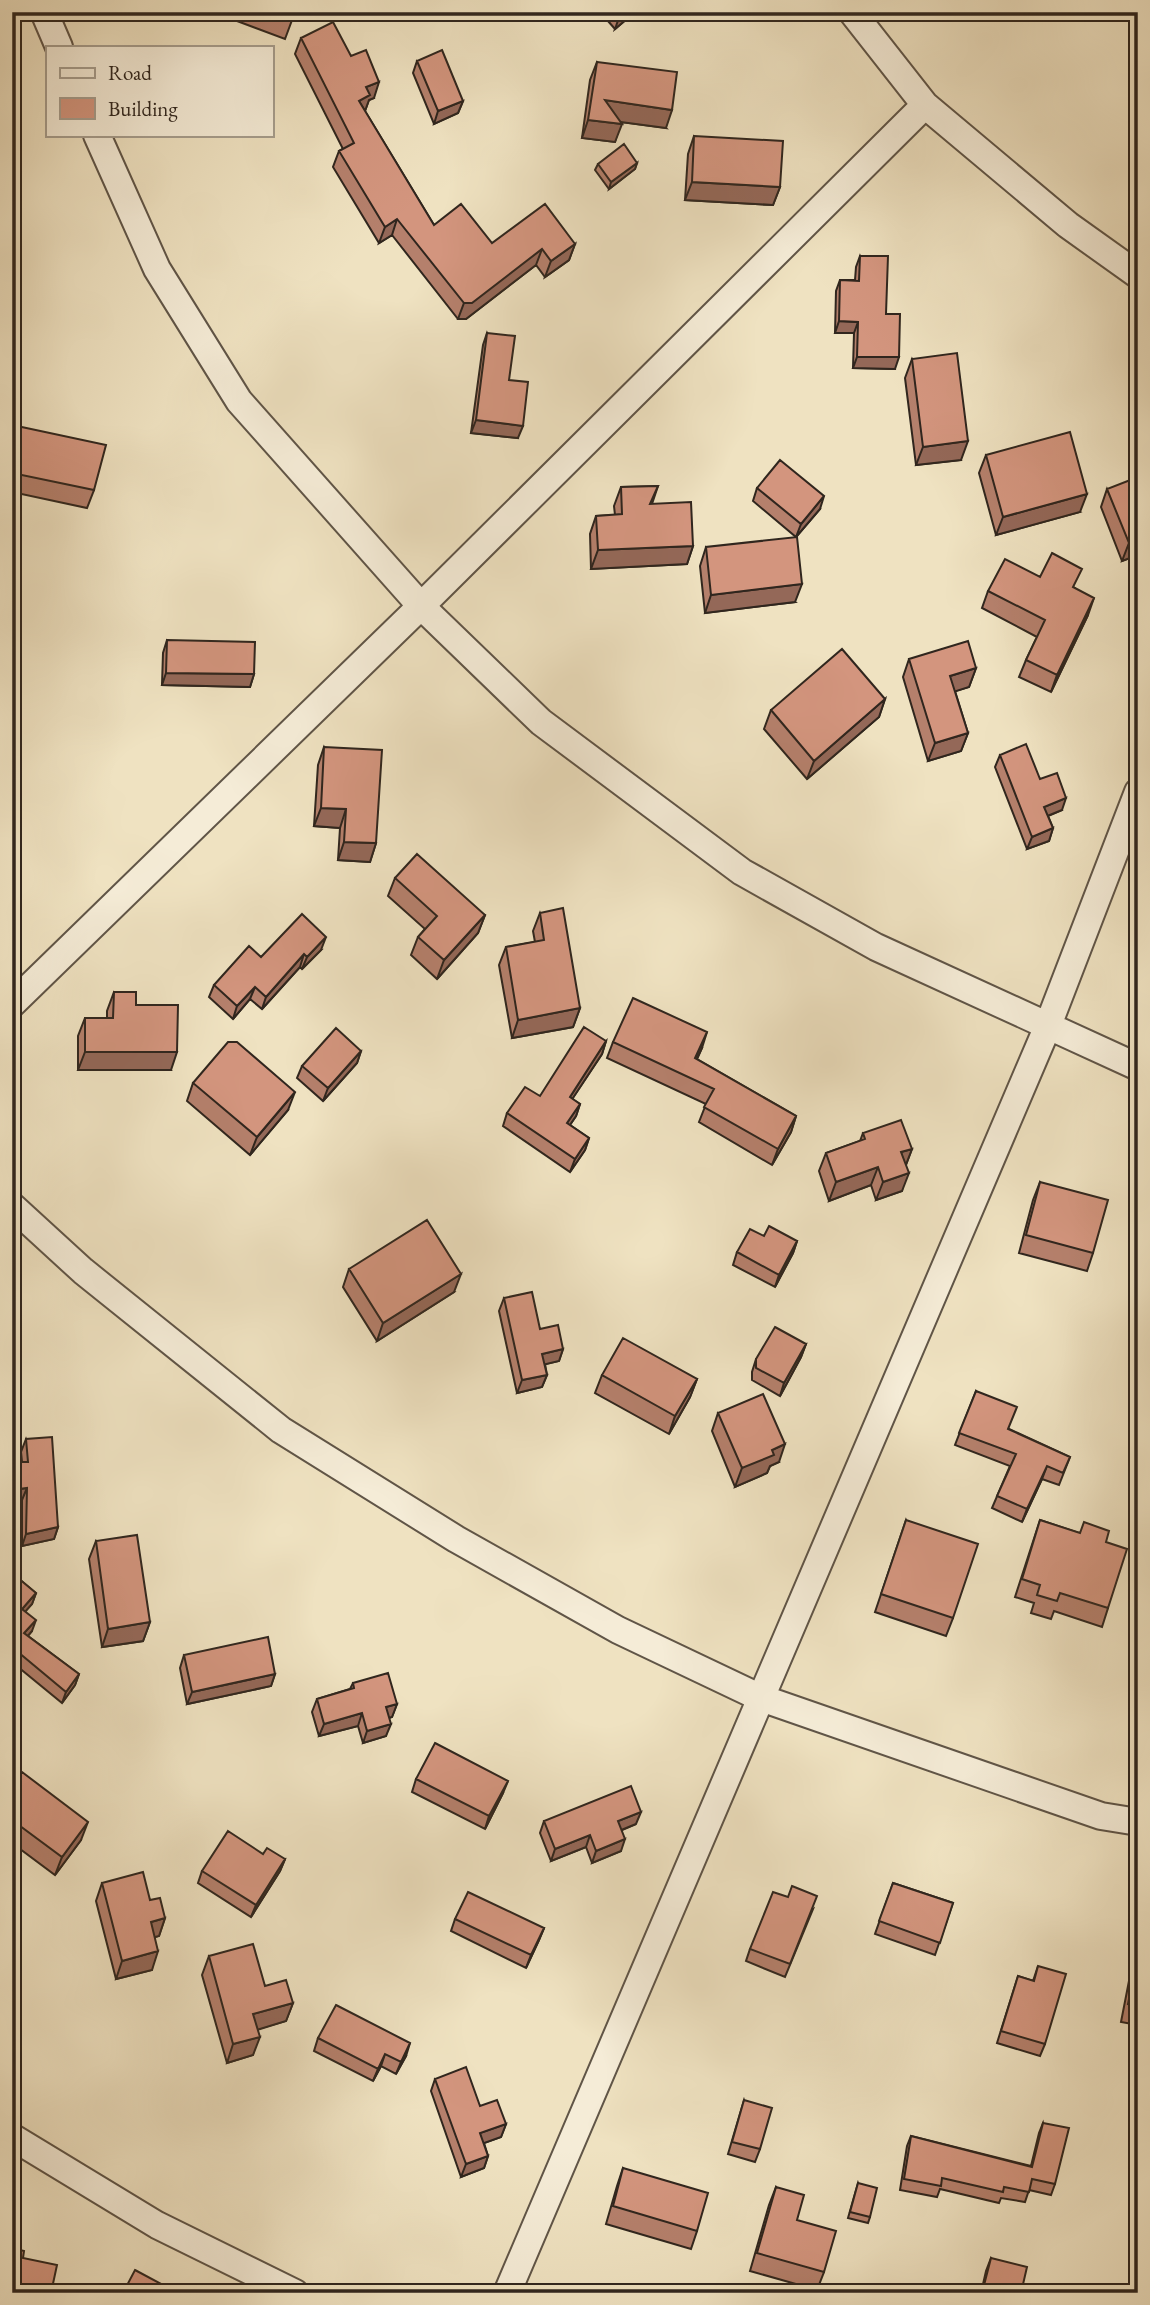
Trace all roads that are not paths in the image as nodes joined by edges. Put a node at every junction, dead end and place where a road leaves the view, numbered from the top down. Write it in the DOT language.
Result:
graph roads {
  1 [pos="44,12"];
  2 [pos="852,12"];
  3 [pos="59,46"];
  4 [pos="925,105"];
  5 [pos="97,136"];
  6 [pos="1138,275"];
  7 [pos="421,606"];
  8 [pos="1138,792"];
  9 [pos="12,1004"];
  10 [pos="1047,1028"];
  11 [pos="1138,1067"];
  12 [pos="12,1206"];
  13 [pos="761,1698"];
  14 [pos="1138,1822"];
  15 [pos="12,2137"];
  16 [pos="295,2293"];
  17 [pos="507,2293"];
  1 -- 3 [label="street"];
  2 -- 4 [label="street"];
  4 -- 6 [label="street"];
  4 -- 7 [label="street"];
  5 -- 7 [label="street"];
  7 -- 9 [label="street"];
  7 -- 10 [label="street"];
  8 -- 10 [label="street"];
  10 -- 11 [label="street"];
  10 -- 13 [label="street"];
  12 -- 13 [label="street"];
  13 -- 14 [label="street"];
  13 -- 17 [label="street"];
  15 -- 16 [label="street"];
}
